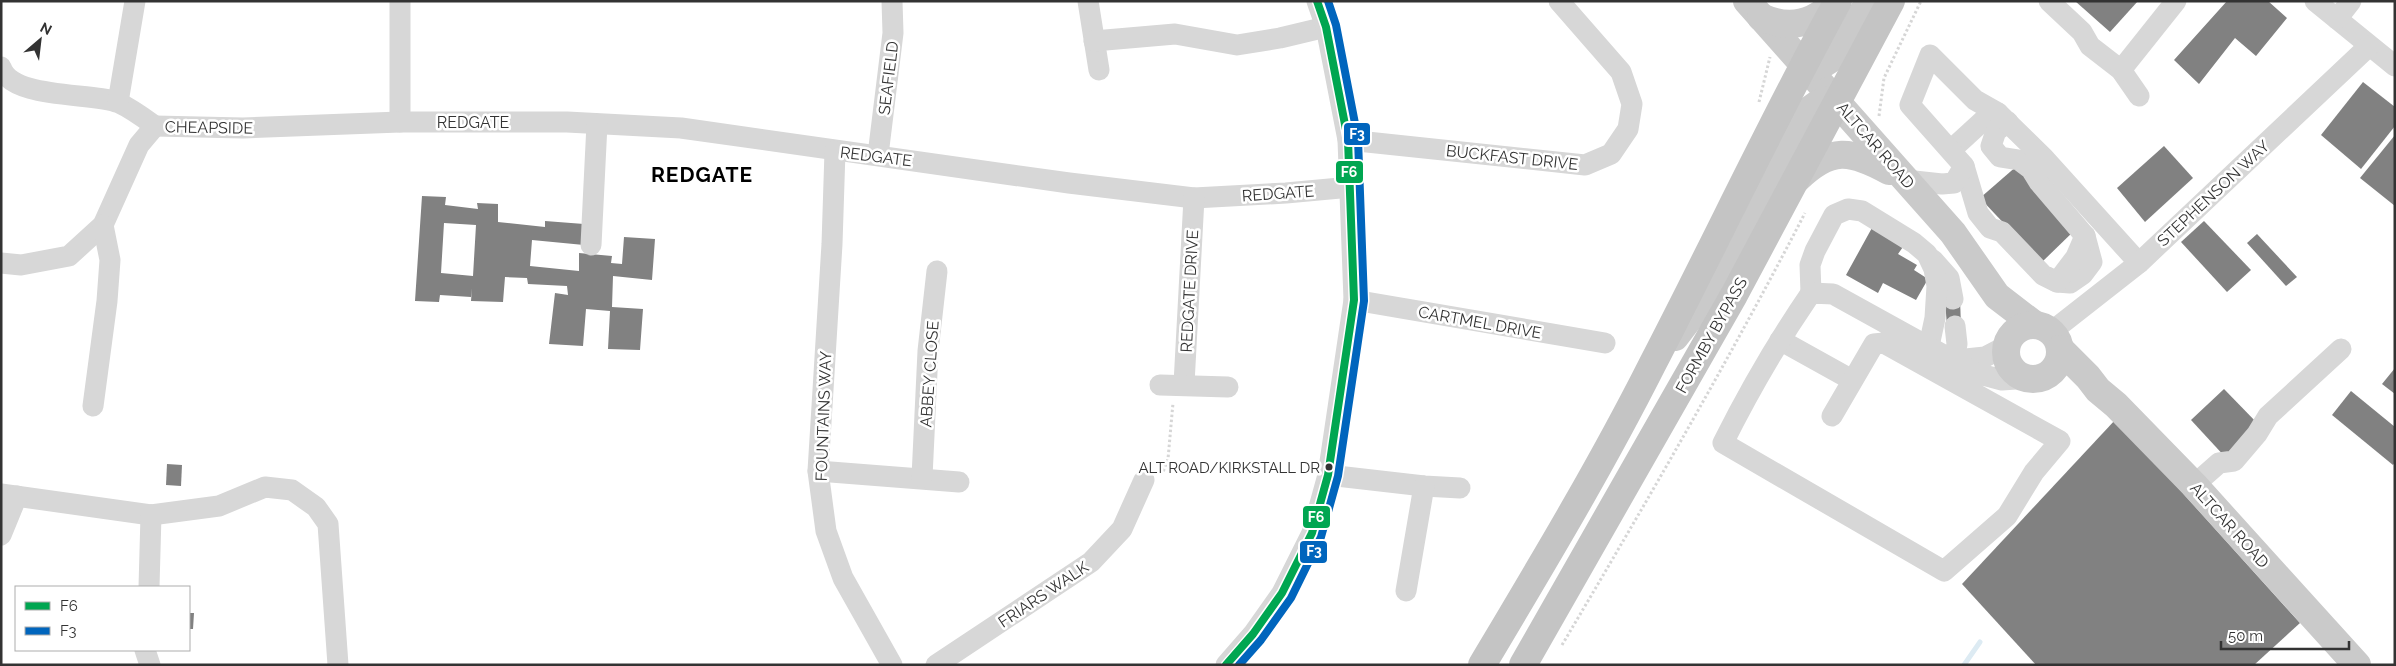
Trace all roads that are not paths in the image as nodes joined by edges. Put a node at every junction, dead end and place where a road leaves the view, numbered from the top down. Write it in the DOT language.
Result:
graph roads {
  1 [pos="135,1"];
  2 [pos="400,1"];
  3 [pos="892,1"];
  4 [pos="1088,1"];
  5 [pos="1317,1"];
  6 [pos="1559,1"];
  7 [pos="1837,1"];
  8 [pos="1869,1"];
  9 [pos="1891,1"];
  10 [pos="2049,1"];
  11 [pos="2176,1"];
  12 [pos="2315,1"];
  13 [pos="2352,1"];
  14 [pos="1754,9"];
  15 [pos="2337,20"];
  16 [pos="1326,27"];
  17 [pos="1094,42"];
  18 [pos="2369,46"];
  19 [pos="2105,58"];
  20 [pos="1804,64"];
  21 [pos="2395,66"];
  22 [pos="1,67"];
  23 [pos="1099,70"];
  24 [pos="2139,96"];
  25 [pos="118,102"];
  26 [pos="1838,102"];
  27 [pos="1992,113"];
  28 [pos="400,122"];
  29 [pos="597,124"];
  30 [pos="155,126"];
  31 [pos="1348,140"];
  32 [pos="835,151"];
  33 [pos="878,155"];
  34 [pos="1957,158"];
  35 [pos="1796,179"];
  36 [pos="1905,179"];
  37 [pos="1351,187"];
  38 [pos="1194,198"];
  39 [pos="103,225"];
  40 [pos="591,245"];
  41 [pos="1927,254"];
  42 [pos="1,263"];
  43 [pos="2139,263"];
  44 [pos="937,271"];
  45 [pos="1811,293"];
  46 [pos="1997,296"];
  47 [pos="1953,299"];
  48 [pos="1354,300"];
  49 [pos="1955,326"];
  50 [pos="2049,335"];
  51 [pos="1780,340"];
  52 [pos="1605,343"];
  53 [pos="2007,343"];
  54 [pos="1928,346"];
  55 [pos="2341,349"];
  56 [pos="1955,360"];
  57 [pos="1652,366"];
  58 [pos="2034,378"];
  59 [pos="1852,380"];
  60 [pos="1228,387"];
  61 [pos="2098,390"];
  62 [pos="93,406"];
  63 [pos="1832,416"];
  64 [pos="818,471"];
  65 [pos="1328,475"];
  66 [pos="922,478"];
  67 [pos="1144,480"];
  68 [pos="959,482"];
  69 [pos="2194,485"];
  70 [pos="1424,486"];
  71 [pos="1460,488"];
  72 [pos="9,495"];
  73 [pos="151,515"];
  74 [pos="1,535"];
  75 [pos="149,586"];
  76 [pos="1406,591"];
  77 [pos="145,651"];
  78 [pos="2354,664"];
  79 [pos="150,665"];
  80 [pos="338,665"];
  81 [pos="892,665"];
  82 [pos="936,665"];
  83 [pos="1226,665"];
  84 [pos="1482,665"];
  85 [pos="1523,665"];
  1 -- 25 [label="street"];
  2 -- 28 [label="street"];
  3 -- 33 [label="street, SEAFIELD"];
  4 -- 17 [label="street"];
  5 -- 16 [label="street"];
  6 -- 31 [label="street, BUCKFAST DRIVE"];
  7 -- 14 [label="main road"];
  7 -- 20 [label="highway"];
  8 -- 20 [label="main road"];
  9 -- 26 [label="highway, FORMBY BYPASS"];
  10 -- 19 [label="street"];
  11 -- 19 [label="street"];
  12 -- 15 [label="street"];
  13 -- 15 [label="street"];
  14 -- 20 [label="main road, ALTCAR ROAD"];
  15 -- 18 [label="street"];
  16 -- 17 [label="street"];
  16 -- 31 [label="street"];
  17 -- 23 [label="street"];
  18 -- 21 [label="street"];
  18 -- 43 [label="street, STEPHENSON WAY"];
  19 -- 24 [label="street"];
  20 -- 26 [label="main road, ALTCAR ROAD"];
  20 -- 57 [label="highway"];
  22 -- 25 [label="street"];
  25 -- 30 [label="street"];
  26 -- 35 [label="highway, FORMBY BYPASS"];
  26 -- 36 [label="main road, ALTCAR ROAD"];
  26 -- 57 [label="main road"];
  27 -- 34 [label="street"];
  27 -- 34 [label="street"];
  27 -- 34 [label="street"];
  27 -- 43 [label="street"];
  28 -- 29 [label="street, REDGATE"];
  28 -- 30 [label="street, CHEAPSIDE"];
  29 -- 32 [label="street, REDGATE"];
  29 -- 40 [label="street"];
  30 -- 39 [label="street, CHEAPSIDE"];
  31 -- 37 [label="street"];
  32 -- 33 [label="street, REDGATE"];
  32 -- 64 [label="street, FOUNTAINS WAY"];
  33 -- 38 [label="street, REDGATE"];
  34 -- 36 [label="street"];
  35 -- 36 [label="main road"];
  35 -- 85 [label="highway, FORMBY BYPASS"];
  36 -- 46 [label="main road, ALTCAR ROAD"];
  37 -- 38 [label="street, REDGATE"];
  37 -- 48 [label="street"];
  38 -- 60 [label="street, REDGATE DRIVE"];
  39 -- 42 [label="street, CHEAPSIDE"];
  39 -- 62 [label="street"];
  41 -- 45 [label="street"];
  41 -- 47 [label="street"];
  41 -- 54 [label="street"];
  43 -- 50 [label="street, STEPHENSON WAY"];
  44 -- 66 [label="street, ABBEY CLOSE"];
  45 -- 51 [label="street"];
  45 -- 54 [label="street"];
  46 -- 50 [label="main road, ALTCAR ROAD"];
  46 -- 53 [label="main road, ALTCAR ROAD"];
  48 -- 52 [label="street, CARTMEL DRIVE"];
  48 -- 65 [label="street"];
  49 -- 56 [label="street"];
  50 -- 53 [label="main road"];
  50 -- 58 [label="main road"];
  50 -- 61 [label="main road, ALTCAR ROAD"];
  51 -- 59 [label="street"];
  51 -- 59 [label="street"];
  53 -- 56 [label="street"];
  53 -- 58 [label="main road"];
  54 -- 56 [label="street"];
  55 -- 69 [label="street"];
  56 -- 58 [label="street"];
  57 -- 84 [label="highway"];
  58 -- 61 [label="main road"];
  59 -- 63 [label="street"];
  61 -- 69 [label="main road, ALTCAR ROAD"];
  64 -- 66 [label="street"];
  64 -- 81 [label="street, FOUNTAINS WAY"];
  65 -- 70 [label="street"];
  65 -- 83 [label="street"];
  66 -- 68 [label="street"];
  67 -- 82 [label="street, FRIARS WALK"];
  69 -- 78 [label="main road, ALTCAR ROAD"];
  70 -- 71 [label="street"];
  70 -- 76 [label="street"];
  72 -- 73 [label="street"];
  72 -- 74 [label="street"];
  73 -- 75 [label="street"];
  73 -- 80 [label="street"];
  77 -- 79 [label="street"];
}
